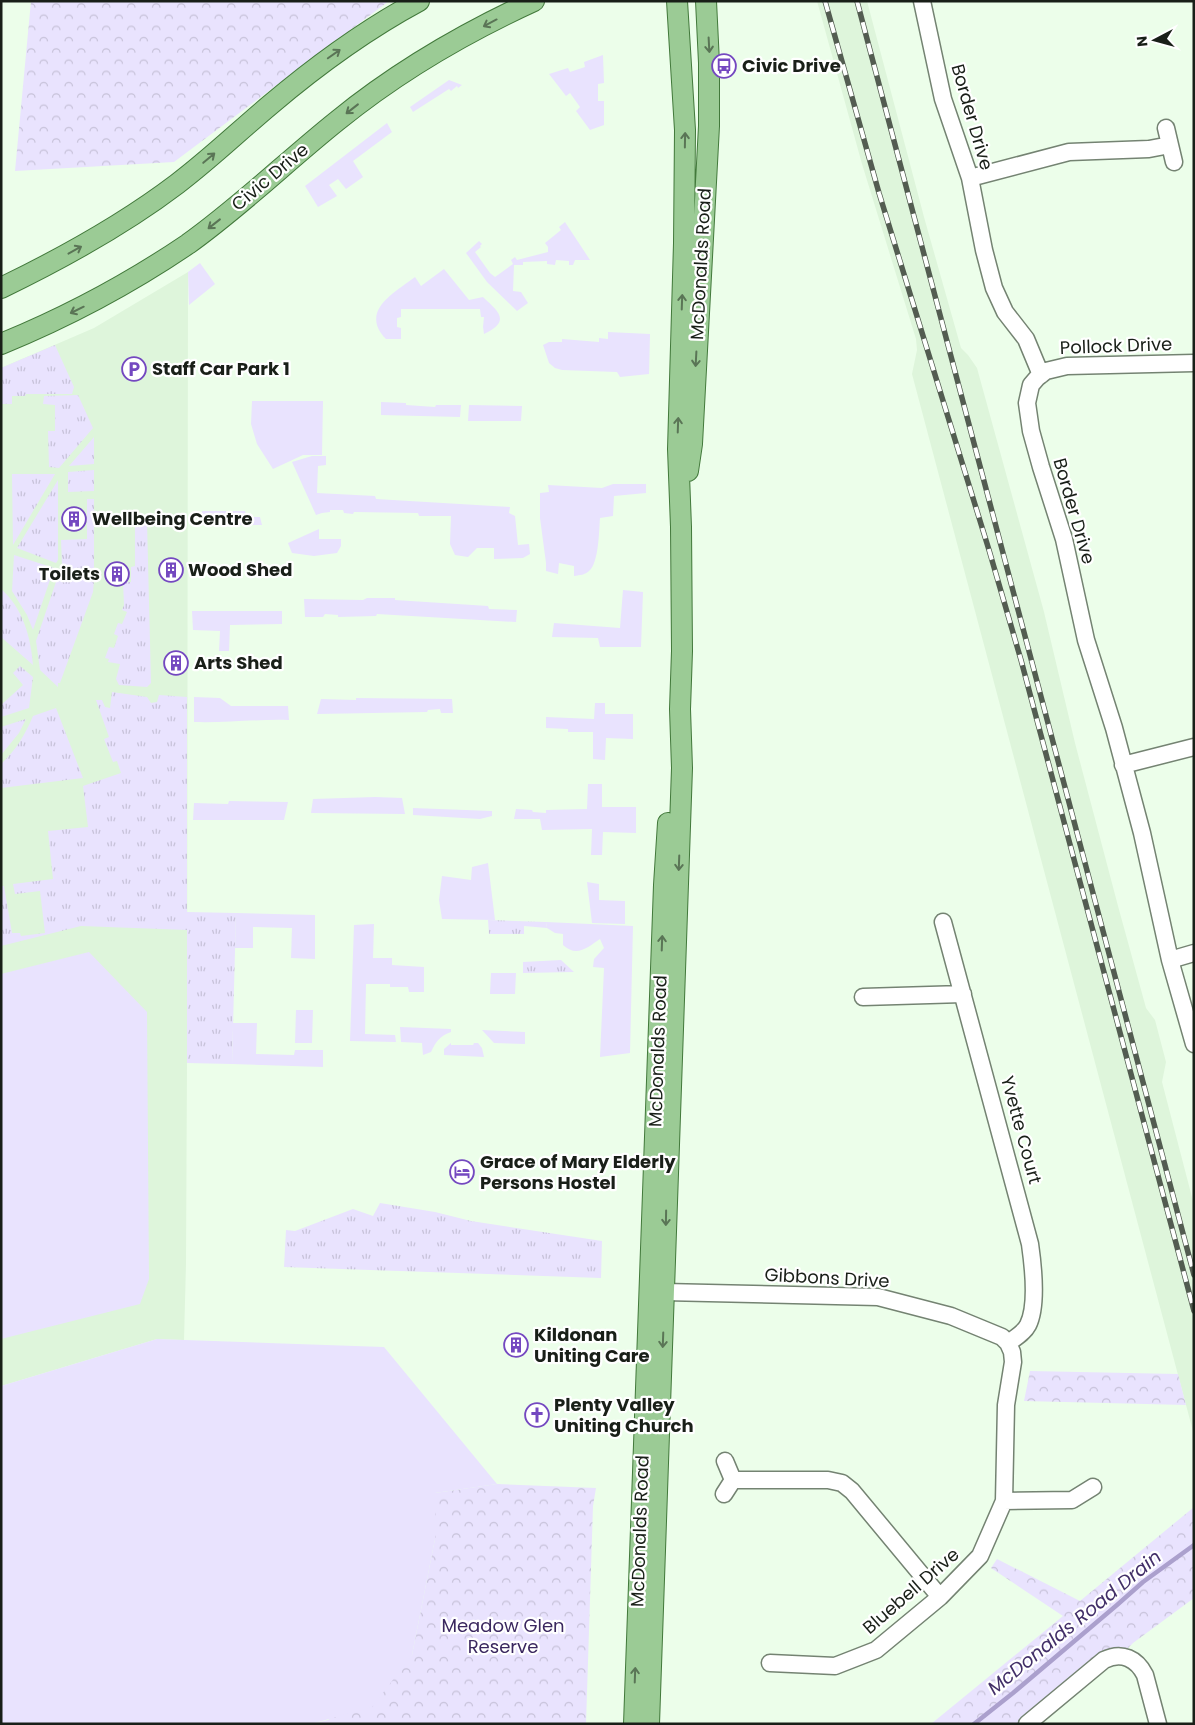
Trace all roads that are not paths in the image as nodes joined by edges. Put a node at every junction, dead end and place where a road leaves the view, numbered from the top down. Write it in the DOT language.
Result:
graph roads {
  1 [pos="419,1"];
  2 [pos="534,1"];
  3 [pos="678,1"];
  4 [pos="706,1"];
  5 [pos="922,1"];
  6 [pos="1166,128"];
  7 [pos="1170,145"];
  8 [pos="1174,162"];
  9 [pos="970,178"];
  10 [pos="1,288"];
  11 [pos="1,344"];
  12 [pos="1194,364"];
  13 [pos="1041,375"];
  14 [pos="681,527"];
  15 [pos="680,709"];
  16 [pos="1194,747"];
  17 [pos="1124,765"];
  18 [pos="943,922"];
  19 [pos="1194,953"];
  20 [pos="1170,960"];
  21 [pos="963,994"];
  22 [pos="863,997"];
  23 [pos="1194,1044"];
  24 [pos="664,1292"];
  25 [pos="1008,1343"];
  26 [pos="724,1461"];
  27 [pos="733,1480"];
  28 [pos="1093,1487"];
  29 [pos="724,1494"];
  30 [pos="1004,1501"];
  31 [pos="940,1597"];
  32 [pos="770,1663"];
  33 [pos="634,1724"];
  34 [pos="649,1724"];
  35 [pos="1027,1724"];
  36 [pos="1158,1724"];
  10 -- 1 [label="main road, one-way"];
  2 -- 11 [label="main road, Civic Drive, one-way"];
  14 -- 3 [label="main road, McDonalds Road, one-way"];
  4 -- 14 [label="main road, McDonalds Road, one-way"];
  5 -- 9 [label="street, Border Drive"];
  6 -- 7 [label="street"];
  7 -- 8 [label="street"];
  7 -- 9 [label="street"];
  9 -- 13 [label="street, Border Drive"];
  12 -- 13 [label="street, Pollock Drive"];
  13 -- 17 [label="street, Border Drive"];
  14 -- 15 [label="main road, McDonalds Road"];
  15 -- 24 [label="main road, McDonalds Road, one-way"];
  33 -- 15 [label="main road, McDonalds Road, one-way"];
  16 -- 17 [label="street"];
  17 -- 20 [label="street, Border Drive"];
  18 -- 21 [label="street, Yvette Court"];
  19 -- 20 [label="street"];
  20 -- 23 [label="street, Border Drive"];
  21 -- 22 [label="street"];
  21 -- 25 [label="street, Yvette Court"];
  24 -- 25 [label="street, Gibbons Drive"];
  24 -- 34 [label="main road, McDonalds Road, one-way"];
  25 -- 30 [label="street, Bluebell Drive"];
  26 -- 27 [label="street"];
  27 -- 29 [label="street"];
  27 -- 31 [label="street"];
  28 -- 30 [label="street"];
  30 -- 31 [label="street, Bluebell Drive"];
  31 -- 32 [label="street, Bluebell Drive"];
  35 -- 36 [label="street"];
}
